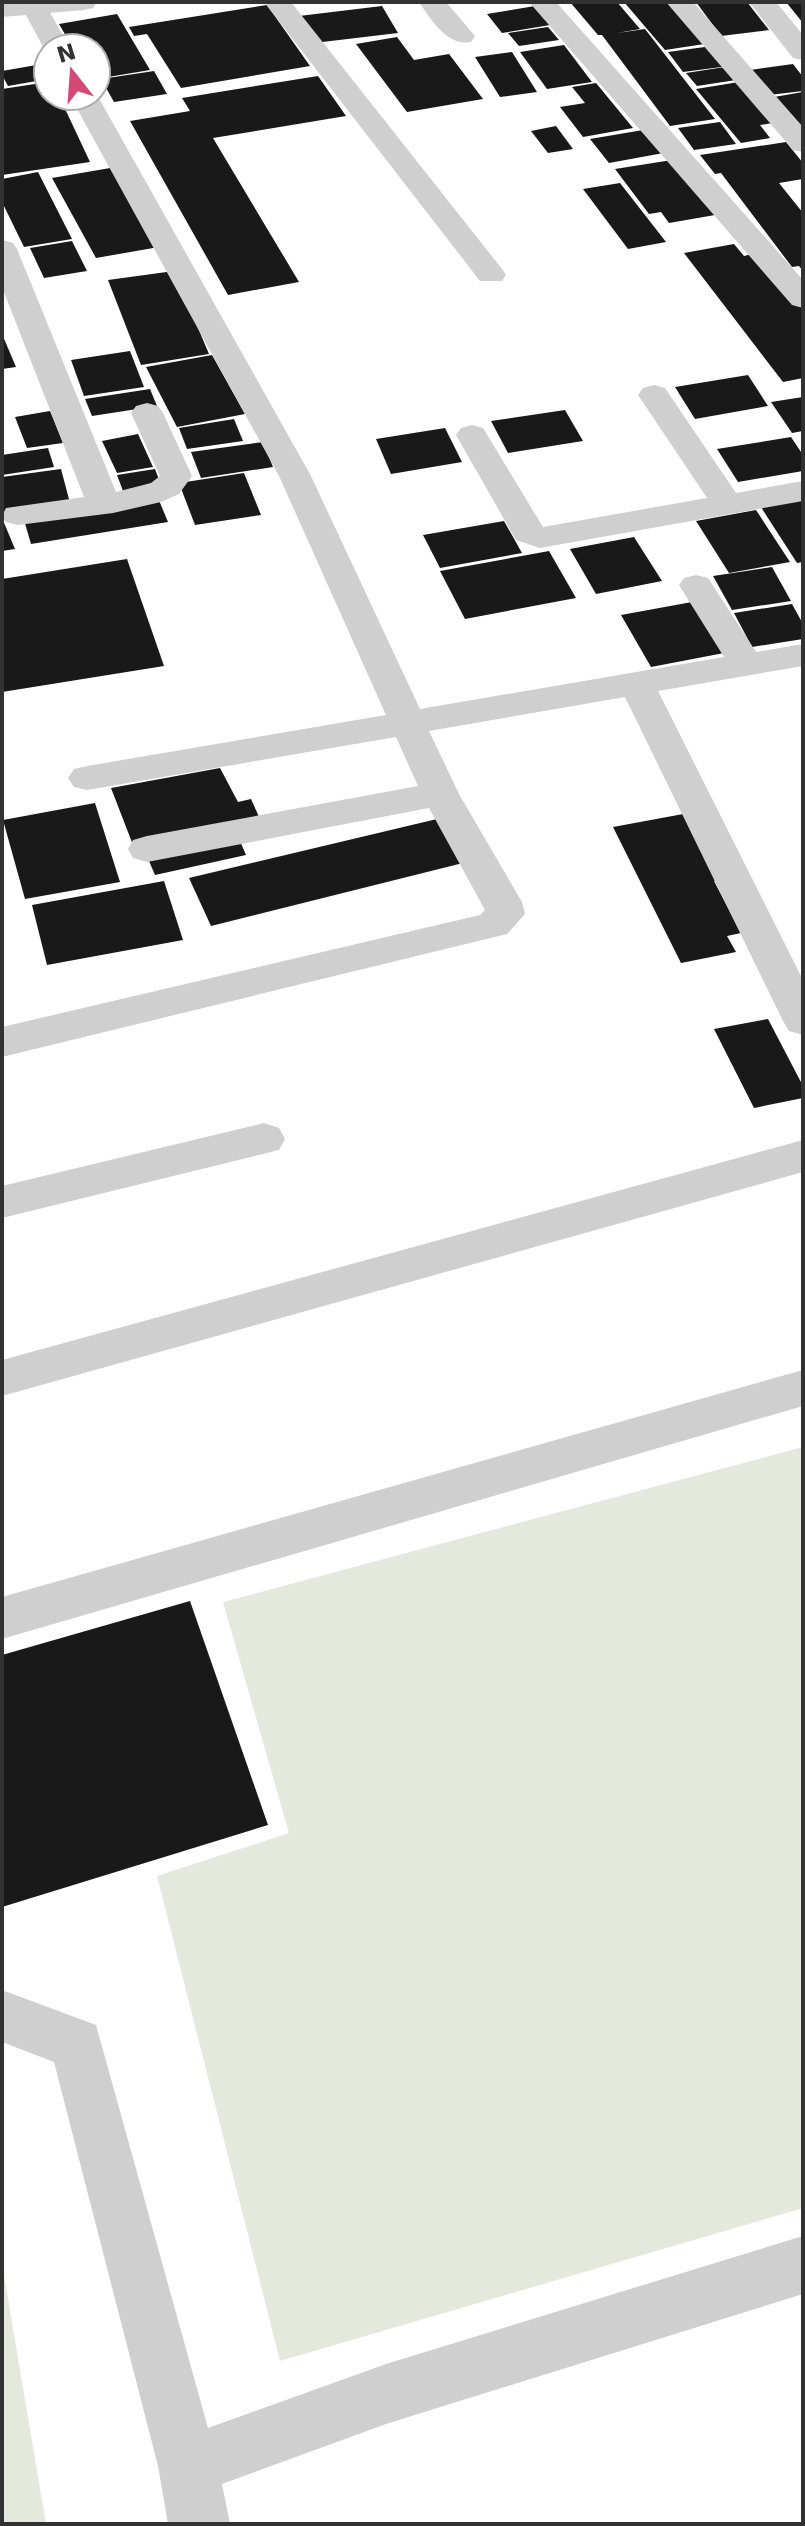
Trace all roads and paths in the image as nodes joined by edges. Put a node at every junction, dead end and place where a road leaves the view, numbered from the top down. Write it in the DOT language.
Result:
graph roads {
  1 [pos="84,2"];
  2 [pos="277,2"];
  3 [pos="432,2"];
  4 [pos="542,2"];
  5 [pos="679,2"];
  6 [pos="762,2"];
  7 [pos="34,6"];
  8 [pos="2,9"];
  9 [pos="48,32"];
  10 [pos="462,36"];
  11 [pos="803,52"];
  12 [pos="93,112"];
  13 [pos="801,140"];
  14 [pos="2,249"];
  15 [pos="491,275"];
  16 [pos="803,299"];
  17 [pos="654,395"];
  18 [pos="147,413"];
  19 [pos="472,435"];
  20 [pos="803,491"];
  21 [pos="103,502"];
  22 [pos="728,505"];
  23 [pos="18,515"];
  24 [pos="696,585"];
  25 [pos="803,655"];
  26 [pos="747,665"];
  27 [pos="637,684"];
  28 [pos="407,723"];
  29 [pos="87,778"];
  30 [pos="440,794"];
  31 [pos="147,849"];
  32 [pos="803,1021"];
  33 [pos="2,1042"];
  34 [pos="264,1139"];
  35 [pos="803,1156"];
  36 [pos="2,1202"];
  37 [pos="2,1378"];
  38 [pos="803,1388"];
  39 [pos="2,1618"];
  40 [pos="2,2016"];
  41 [pos="803,2265"];
  42 [pos="188,2466"];
  43 [pos="199,2524"];
  1 -- 7 [label="street"];
  2 -- 15 [label="street"];
  3 -- 10 [label="street"];
  4 -- 16 [label="street"];
  5 -- 13 [label="street"];
  6 -- 11 [label="street"];
  7 -- 8 [label="street"];
  7 -- 9 [label="street"];
  12 -- 28 [label="street"];
  14 -- 21 [label="street"];
  17 -- 22 [label="street"];
  18 -- 21 [label="street"];
  19 -- 22 [label="street"];
  20 -- 22 [label="street"];
  21 -- 23 [label="street"];
  24 -- 26 [label="street"];
  25 -- 26 [label="street"];
  26 -- 27 [label="street"];
  27 -- 28 [label="street"];
  27 -- 32 [label="street"];
  28 -- 29 [label="street"];
  28 -- 30 [label="street"];
  30 -- 31 [label="street"];
  30 -- 33 [label="street"];
  34 -- 36 [label="street"];
  35 -- 37 [label="street"];
  38 -- 39 [label="street"];
  40 -- 42 [label="street"];
  41 -- 42 [label="street"];
  42 -- 43 [label="street"];
}
